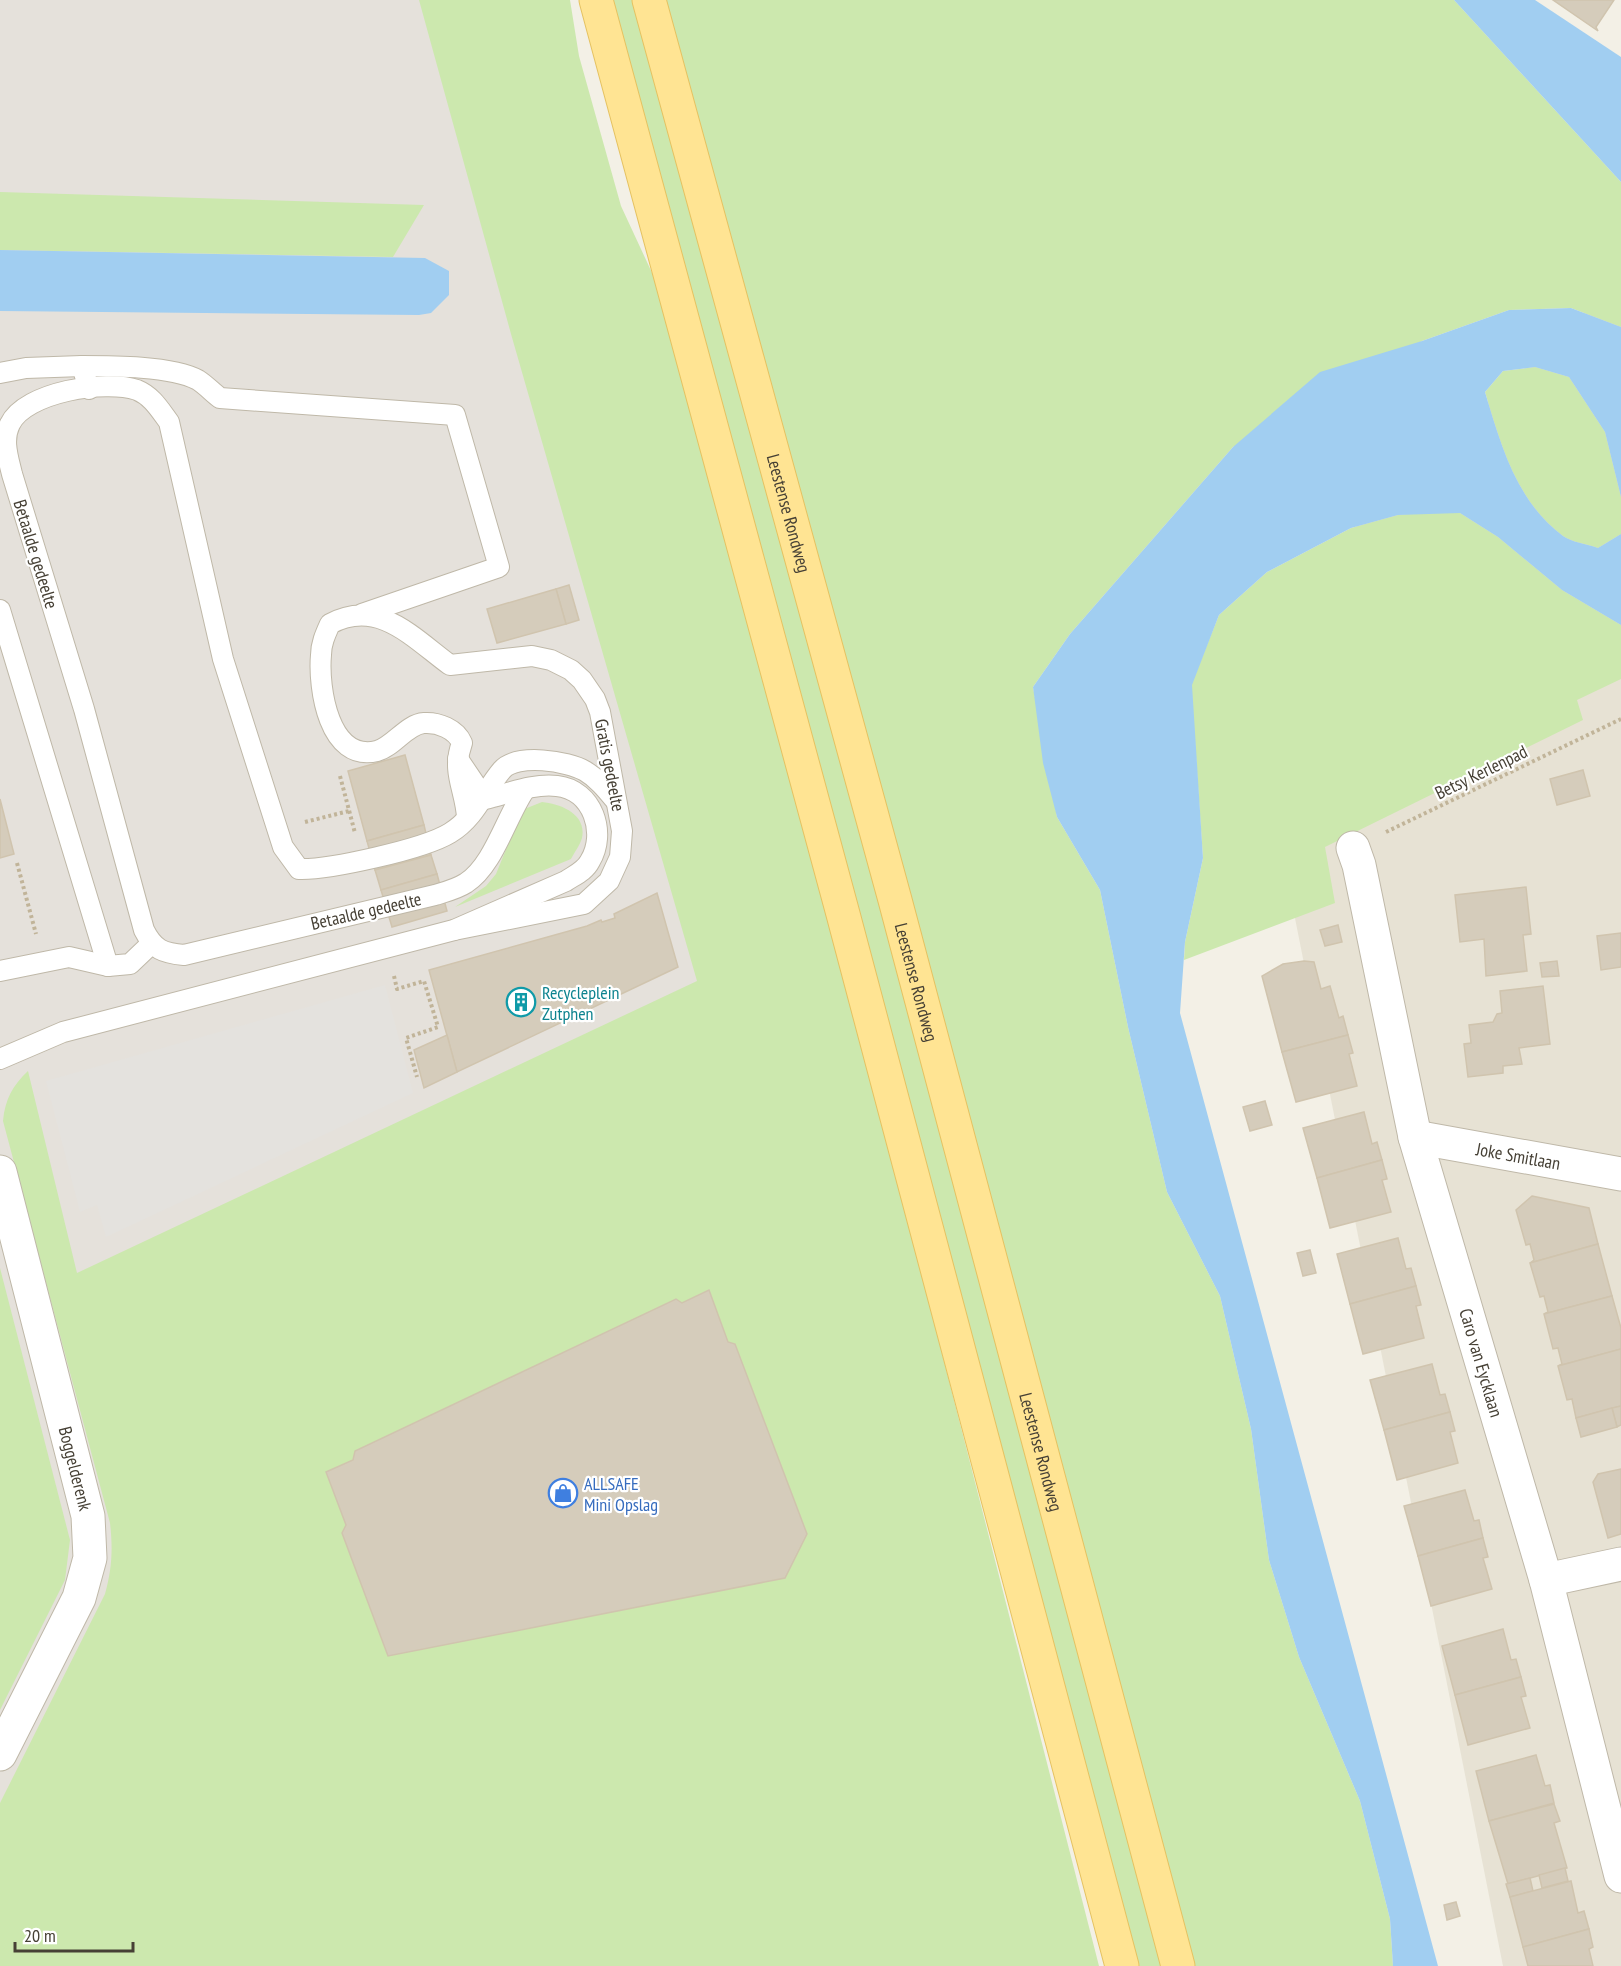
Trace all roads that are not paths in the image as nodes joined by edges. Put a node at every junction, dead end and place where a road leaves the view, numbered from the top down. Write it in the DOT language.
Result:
graph roads {
  1 [pos="596,0"];
  2 [pos="649,0"];
  3 [pos="82,366"];
  4 [pos="0,373"];
  5 [pos="89,389"];
  6 [pos="0,610"];
  7 [pos="362,614"];
  8 [pos="458,759"];
  9 [pos="524,791"];
  10 [pos="485,799"];
  11 [pos="615,800"];
  12 [pos="467,818"];
  13 [pos="1353,848"];
  14 [pos="454,930"];
  15 [pos="151,944"];
  16 [pos="108,966"];
  17 [pos="0,971"];
  18 [pos="0,1059"];
  19 [pos="1415,1137"];
  20 [pos="0,1172"];
  21 [pos="1621,1174"];
  22 [pos="1621,1564"];
  23 [pos="1546,1580"];
  24 [pos="0,1754"];
  25 [pos="1621,1876"];
  26 [pos="1122,1966"];
  27 [pos="1178,1966"];
  1 -- 26 [label="main road"];
  2 -- 27 [label="main road, Leestense Rondweg"];
  3 -- 4 [label="lane"];
  3 -- 5 [label="lane"];
  3 -- 7 [label="lane"];
  5 -- 12 [label="lane, Betaalde gedeelte"];
  5 -- 15 [label="lane, Betaalde gedeelte"];
  6 -- 16 [label="lane"];
  7 -- 8 [label="lane"];
  7 -- 11 [label="lane, Gratis gedeelte"];
  8 -- 10 [label="lane"];
  8 -- 12 [label="lane"];
  9 -- 10 [label="lane"];
  9 -- 14 [label="lane"];
  9 -- 15 [label="lane, Betaalde gedeelte"];
  10 -- 11 [label="lane, Betaalde gedeelte"];
  10 -- 12 [label="lane, Betaalde gedeelte"];
  11 -- 14 [label="lane, Gratis gedeelte"];
  13 -- 19 [label="street, Caro van Eycklaan"];
  14 -- 18 [label="lane"];
  15 -- 16 [label="lane"];
  16 -- 17 [label="lane"];
  19 -- 21 [label="street, Joke Smitlaan"];
  19 -- 23 [label="street, Caro van Eycklaan"];
  20 -- 24 [label="street, Boggelderenk"];
  22 -- 23 [label="street"];
  23 -- 25 [label="street, Caro van Eycklaan"];
}
